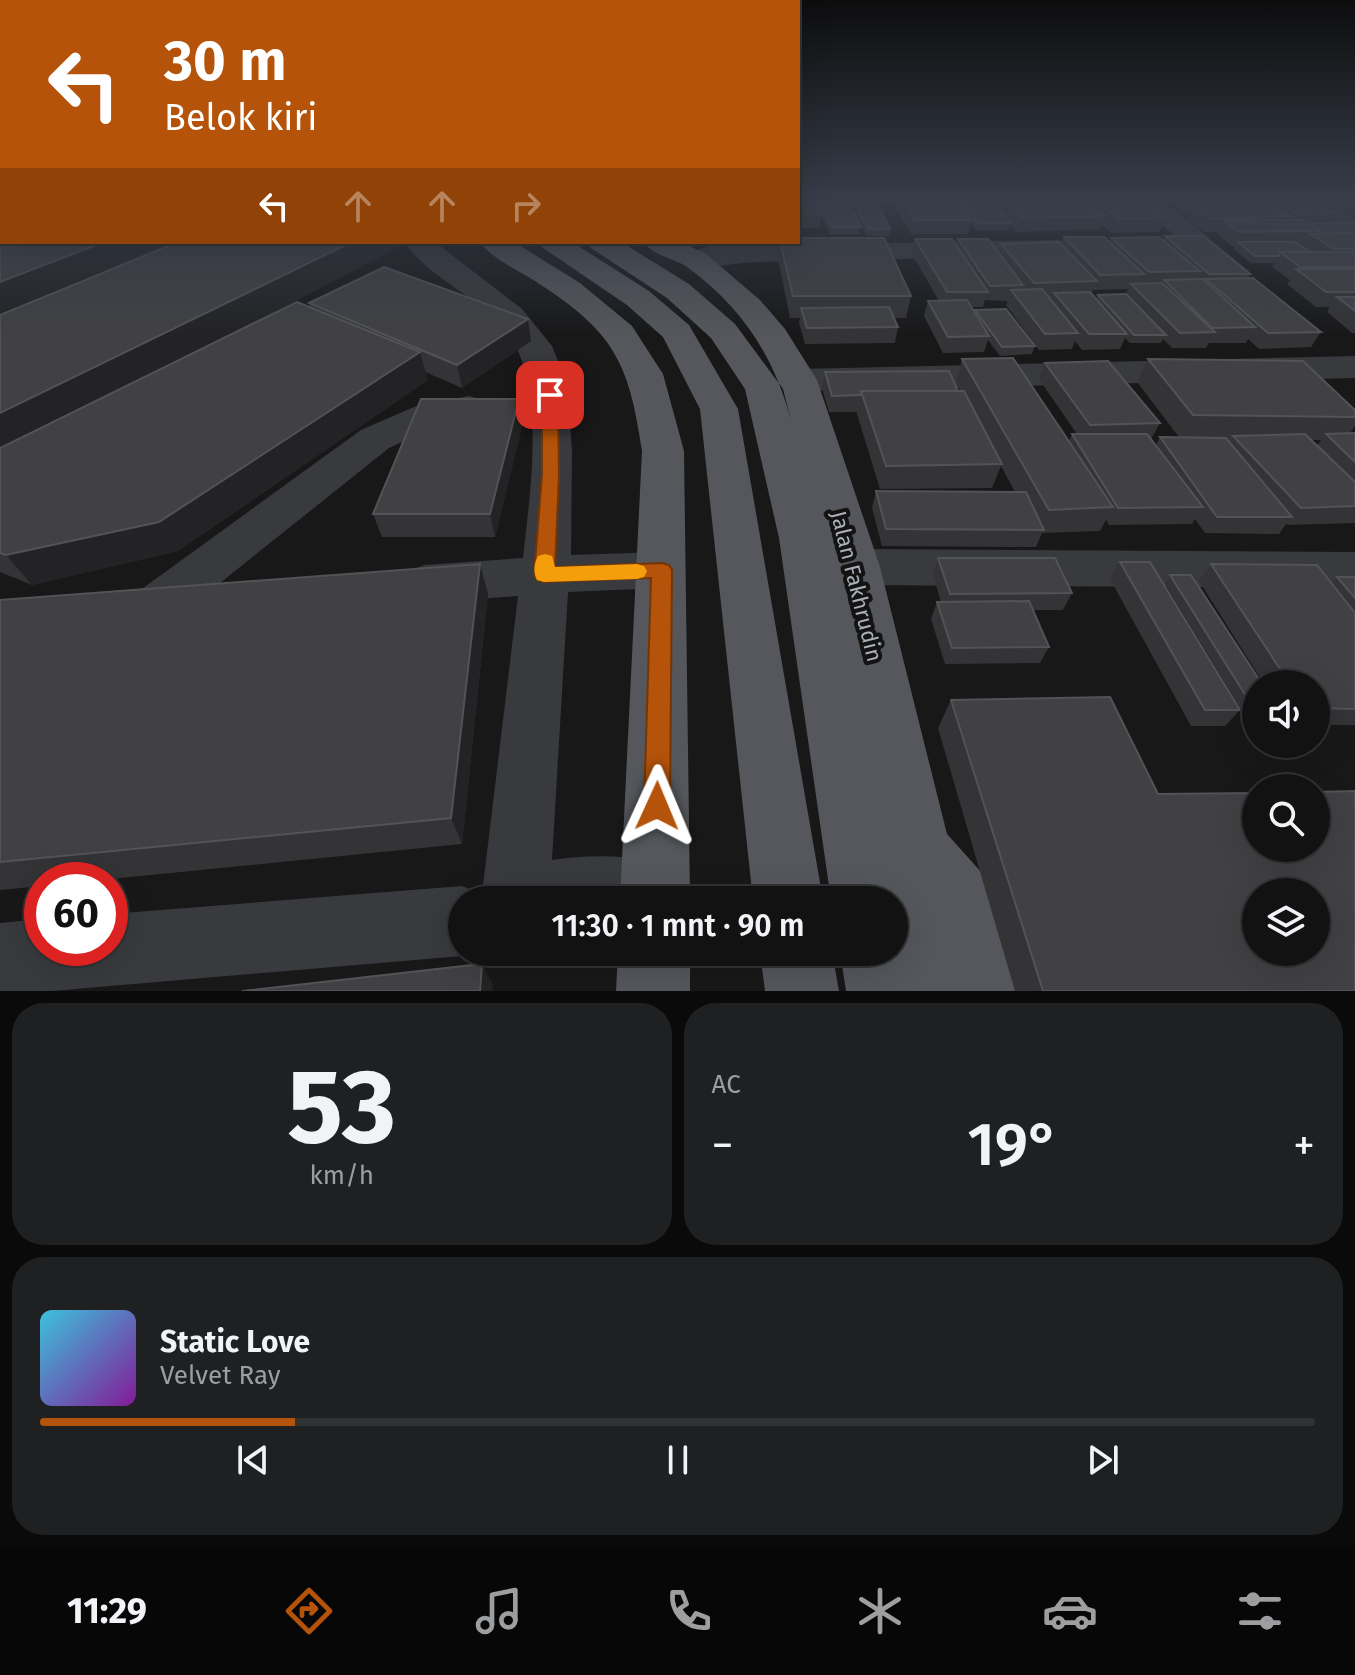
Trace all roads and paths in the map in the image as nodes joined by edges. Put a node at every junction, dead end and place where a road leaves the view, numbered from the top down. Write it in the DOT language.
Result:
graph roads {
  1 [pos="1197,242"];
  2 [pos="497,244"];
  3 [pos="556,244"];
  4 [pos="604,244"];
  5 [pos="1201,246"];
  6 [pos="1153,247"];
  7 [pos="1089,248"];
  8 [pos="692,250"];
  9 [pos="427,251"];
  10 [pos="1260,292"];
  11 [pos="1320,339"];
  12 [pos="1355,367"];
  13 [pos="799,380"];
  14 [pos="550,395"];
  15 [pos="856,567"];
  16 [pos="662,570"];
  17 [pos="1355,570"];
  18 [pos="544,575"];
  19 [pos="374,588"];
  20 [pos="235,599"];
  21 [pos="918,851"];
  22 [pos="517,886"];
  23 [pos="656,886"];
  24 [pos="786,886"];
  25 [pos="864,886"];
  26 [pos="448,922"];
  27 [pos="0,959"];
  28 [pos="654,966"];
  29 [pos="798,966"];
  30 [pos="879,966"];
  31 [pos="653,991"];
  32 [pos="802,991"];
  33 [pos="883,991"];
  34 [pos="952,991"];
  35 [pos="1005,991"];
  1 -- 5 [label="street"];
  2 -- 16 [label="main road"];
  3 -- 24 [label="main road"];
  4 -- 25 [label="main road, Jalan Fakhrudin"];
  5 -- 6 [label="street"];
  5 -- 10 [label="street"];
  7 -- 8 [label="street"];
  8 -- 13 [label="main road, Jalan Fakhrudin"];
  9 -- 14 [label="street"];
  11 -- 12 [label="street"];
  12 -- 13 [label="street"];
  13 -- 15 [label="main road, Jalan Fakhrudin"];
  14 -- 18 [label="street"];
  14 -- 20 [label="street"];
  15 -- 17 [label="street"];
  15 -- 21 [label="main road, Jalan Fakhrudin"];
  16 -- 18 [label="street"];
  16 -- 23 [label="main road"];
  18 -- 19 [label="street"];
  18 -- 22 [label="street"];
  21 -- 34 [label="main road, Jalan Fakhrudin"];
  21 -- 35 [label="main road"];
  26 -- 27 [label="street"];
  28 -- 31 [label="main road"];
  29 -- 32 [label="main road"];
  30 -- 33 [label="main road"];
}
